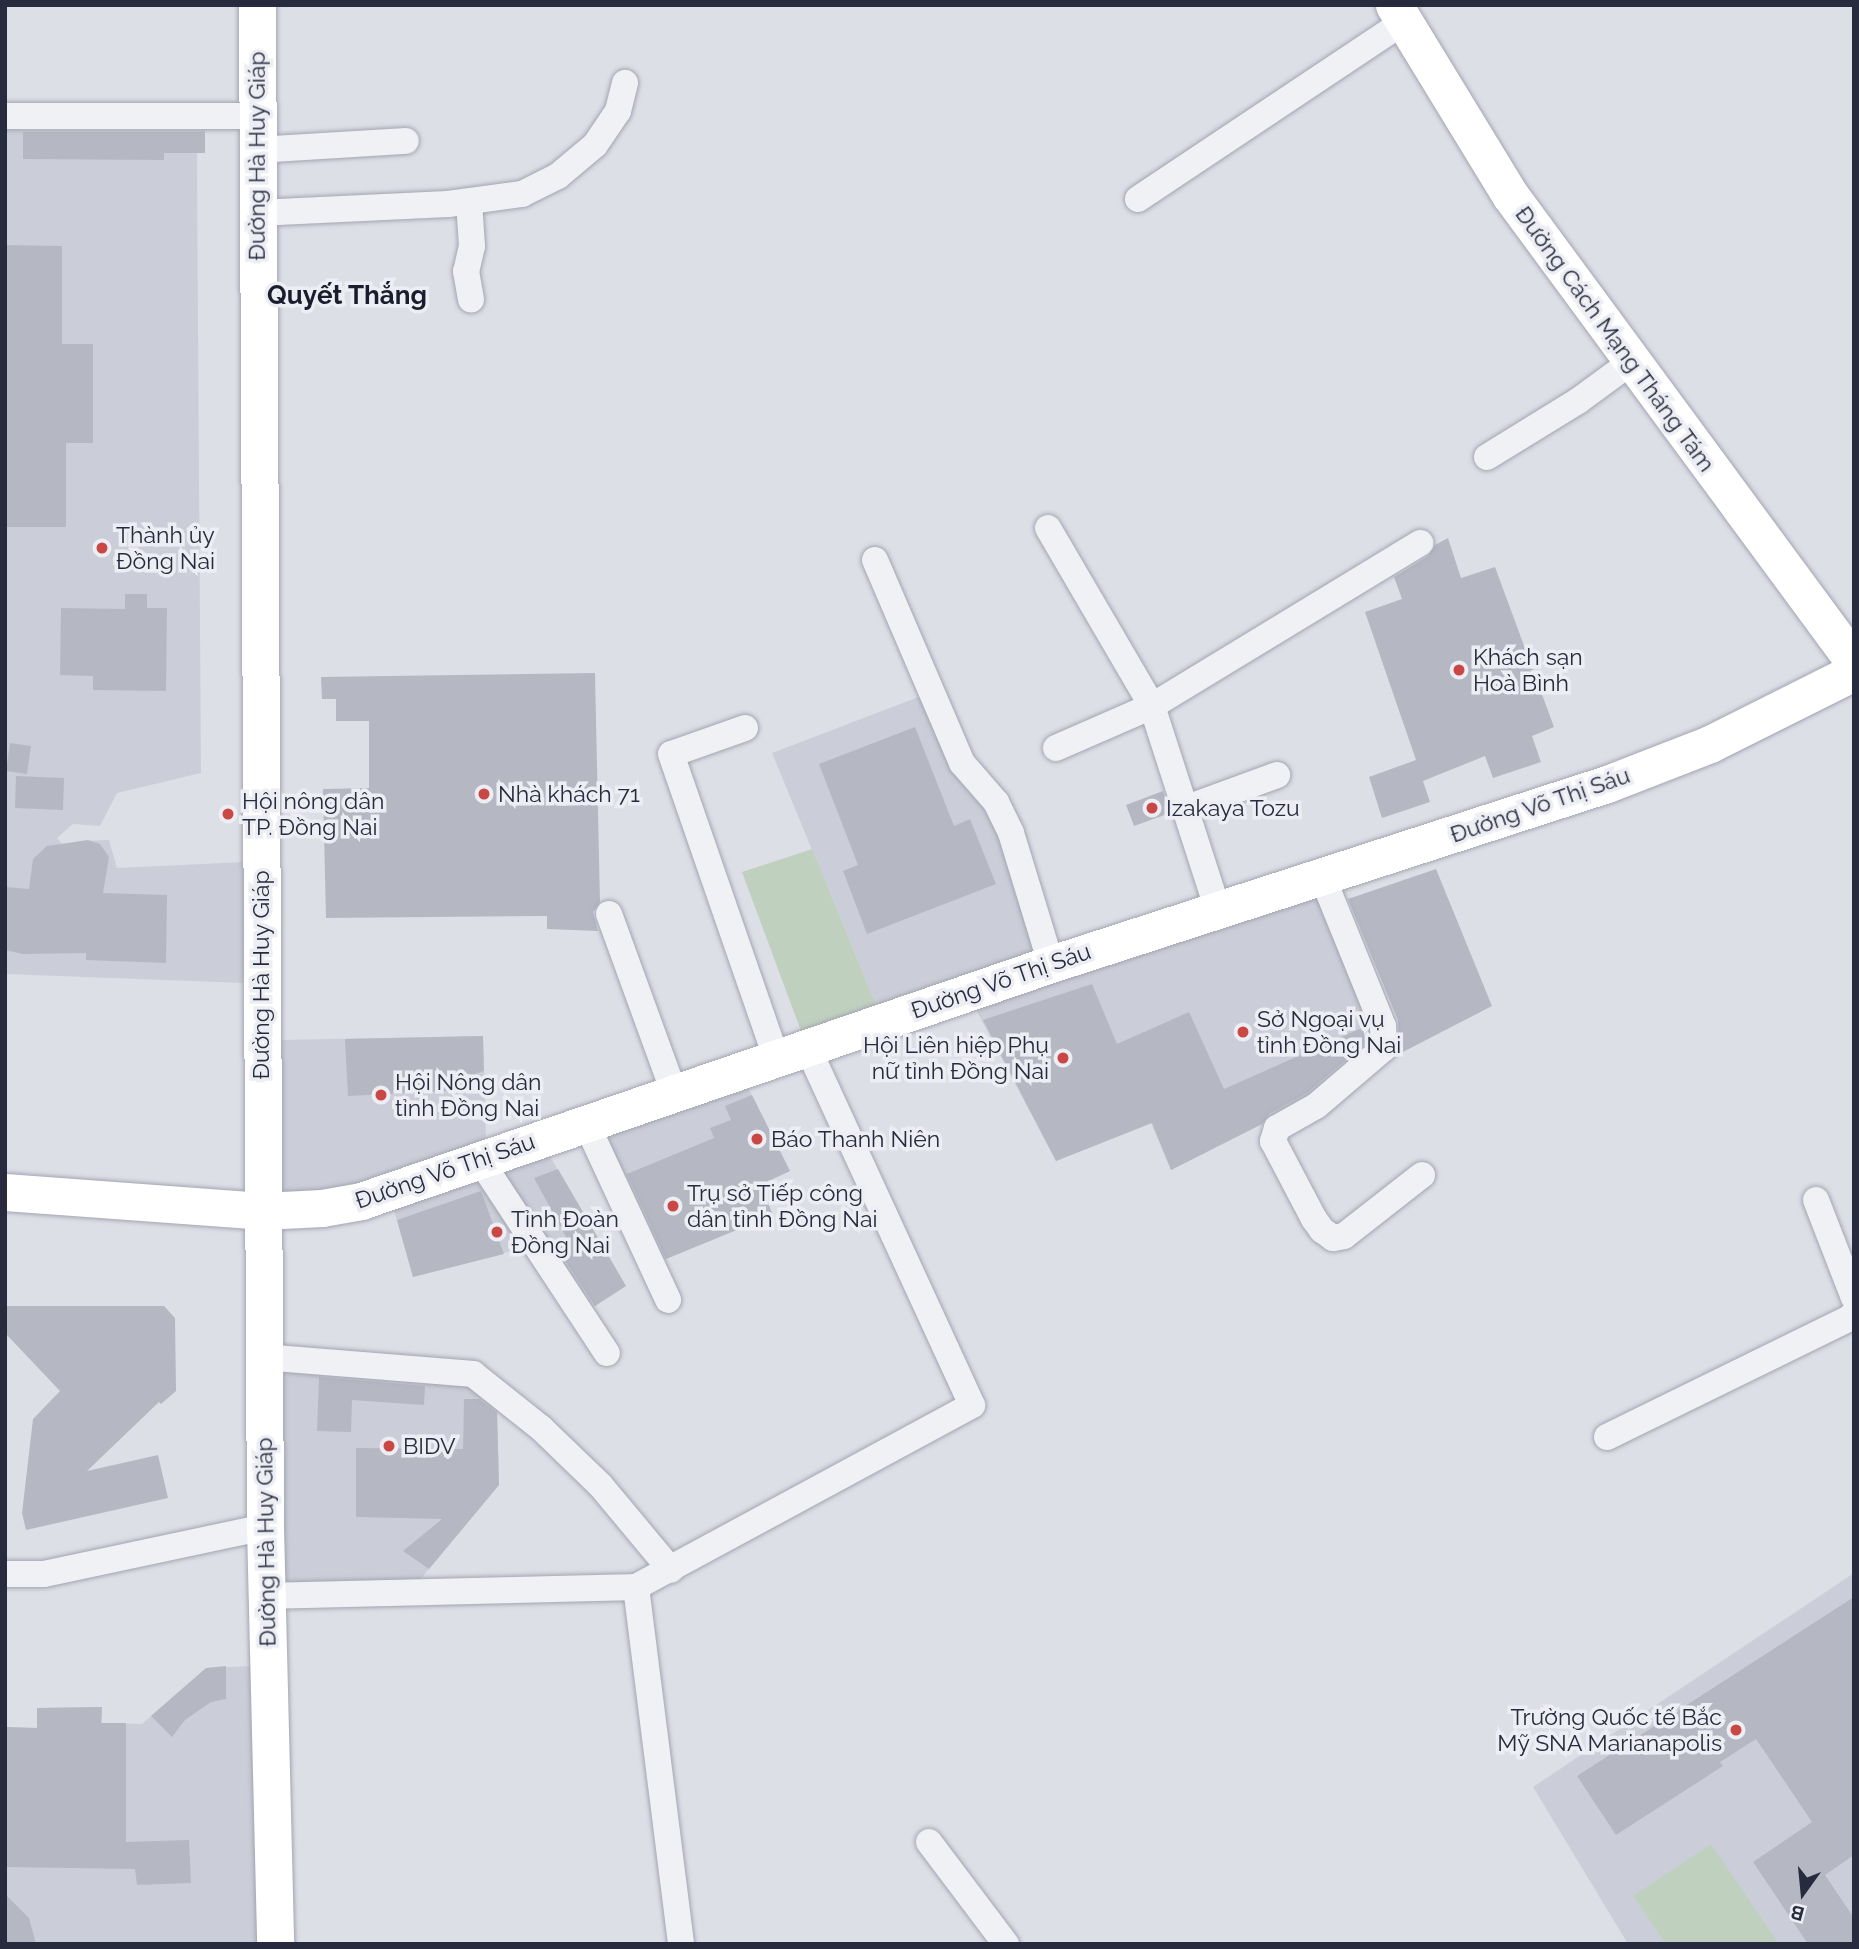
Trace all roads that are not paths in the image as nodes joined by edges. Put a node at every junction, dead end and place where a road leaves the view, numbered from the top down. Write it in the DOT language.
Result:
graph roads {
  1 [pos="257,5"];
  2 [pos="1399,14"];
  3 [pos="625,83"];
  4 [pos="5,116"];
  5 [pos="257,133"];
  6 [pos="406,141"];
  7 [pos="1138,199"];
  8 [pos="469,202"];
  9 [pos="257,213"];
  10 [pos="471,300"];
  11 [pos="1631,362"];
  12 [pos="1487,457"];
  13 [pos="1048,528"];
  14 [pos="1420,543"];
  15 [pos="875,560"];
  16 [pos="1854,662"];
  17 [pos="1854,672"];
  18 [pos="1152,706"];
  19 [pos="745,729"];
  20 [pos="1056,748"];
  21 [pos="1277,775"];
  22 [pos="1187,808"];
  23 [pos="1322,876"];
  24 [pos="1218,910"];
  25 [pos="609,914"];
  26 [pos="1051,964"];
  27 [pos="791,1052"];
  28 [pos="674,1093"];
  29 [pos="586,1123"];
  30 [pos="481,1160"];
  31 [pos="1422,1175"];
  32 [pos="5,1192"];
  33 [pos="1816,1200"];
  34 [pos="262,1211"];
  35 [pos="1854,1298"];
  36 [pos="668,1300"];
  37 [pos="1854,1313"];
  38 [pos="607,1353"];
  39 [pos="263,1357"];
  40 [pos="1607,1437"];
  41 [pos="265,1527"];
  42 [pos="671,1570"];
  43 [pos="5,1574"];
  44 [pos="636,1587"];
  45 [pos="266,1596"];
  46 [pos="929,1843"];
  47 [pos="275,1944"];
  48 [pos="681,1944"];
  49 [pos="1006,1944"];
  1 -- 5 [label="main road, Đường Hà Huy Giáp"];
  2 -- 7 [label="street"];
  2 -- 11 [label="main road, Đường Cách Mạng Tháng Tám"];
  3 -- 8 [label="street"];
  4 -- 5 [label="street"];
  5 -- 6 [label="street"];
  5 -- 9 [label="main road, Đường Hà Huy Giáp"];
  8 -- 9 [label="street"];
  8 -- 10 [label="street"];
  9 -- 34 [label="main road, Đường Hà Huy Giáp"];
  11 -- 12 [label="street"];
  11 -- 16 [label="main road, Đường Cách Mạng Tháng Tám"];
  13 -- 18 [label="street"];
  14 -- 18 [label="street"];
  15 -- 26 [label="street"];
  17 -- 23 [label="main road, Đường Võ Thị Sáu"];
  18 -- 20 [label="street"];
  18 -- 22 [label="street"];
  19 -- 27 [label="street"];
  21 -- 22 [label="street"];
  22 -- 24 [label="street"];
  23 -- 24 [label="main road, Đường Võ Thị Sáu"];
  23 -- 31 [label="street"];
  24 -- 26 [label="main road, Đường Võ Thị Sáu"];
  25 -- 28 [label="street"];
  26 -- 27 [label="main road, Đường Võ Thị Sáu"];
  27 -- 28 [label="main road, Đường Võ Thị Sáu"];
  27 -- 42 [label="street"];
  28 -- 29 [label="main road, Đường Võ Thị Sáu"];
  29 -- 30 [label="main road, Đường Võ Thị Sáu"];
  29 -- 36 [label="street"];
  30 -- 34 [label="main road, Đường Võ Thị Sáu"];
  30 -- 38 [label="street"];
  32 -- 34 [label="main road, Đường Võ Thị Sáu"];
  33 -- 35 [label="street"];
  34 -- 39 [label="main road, Đường Hà Huy Giáp"];
  37 -- 40 [label="street"];
  39 -- 41 [label="main road, Đường Hà Huy Giáp"];
  39 -- 42 [label="street"];
  41 -- 43 [label="street"];
  41 -- 45 [label="main road, Đường Hà Huy Giáp"];
  42 -- 44 [label="street"];
  44 -- 45 [label="street"];
  44 -- 48 [label="street"];
  45 -- 47 [label="main road, Đường Hà Huy Giáp"];
  46 -- 49 [label="street"];
}
